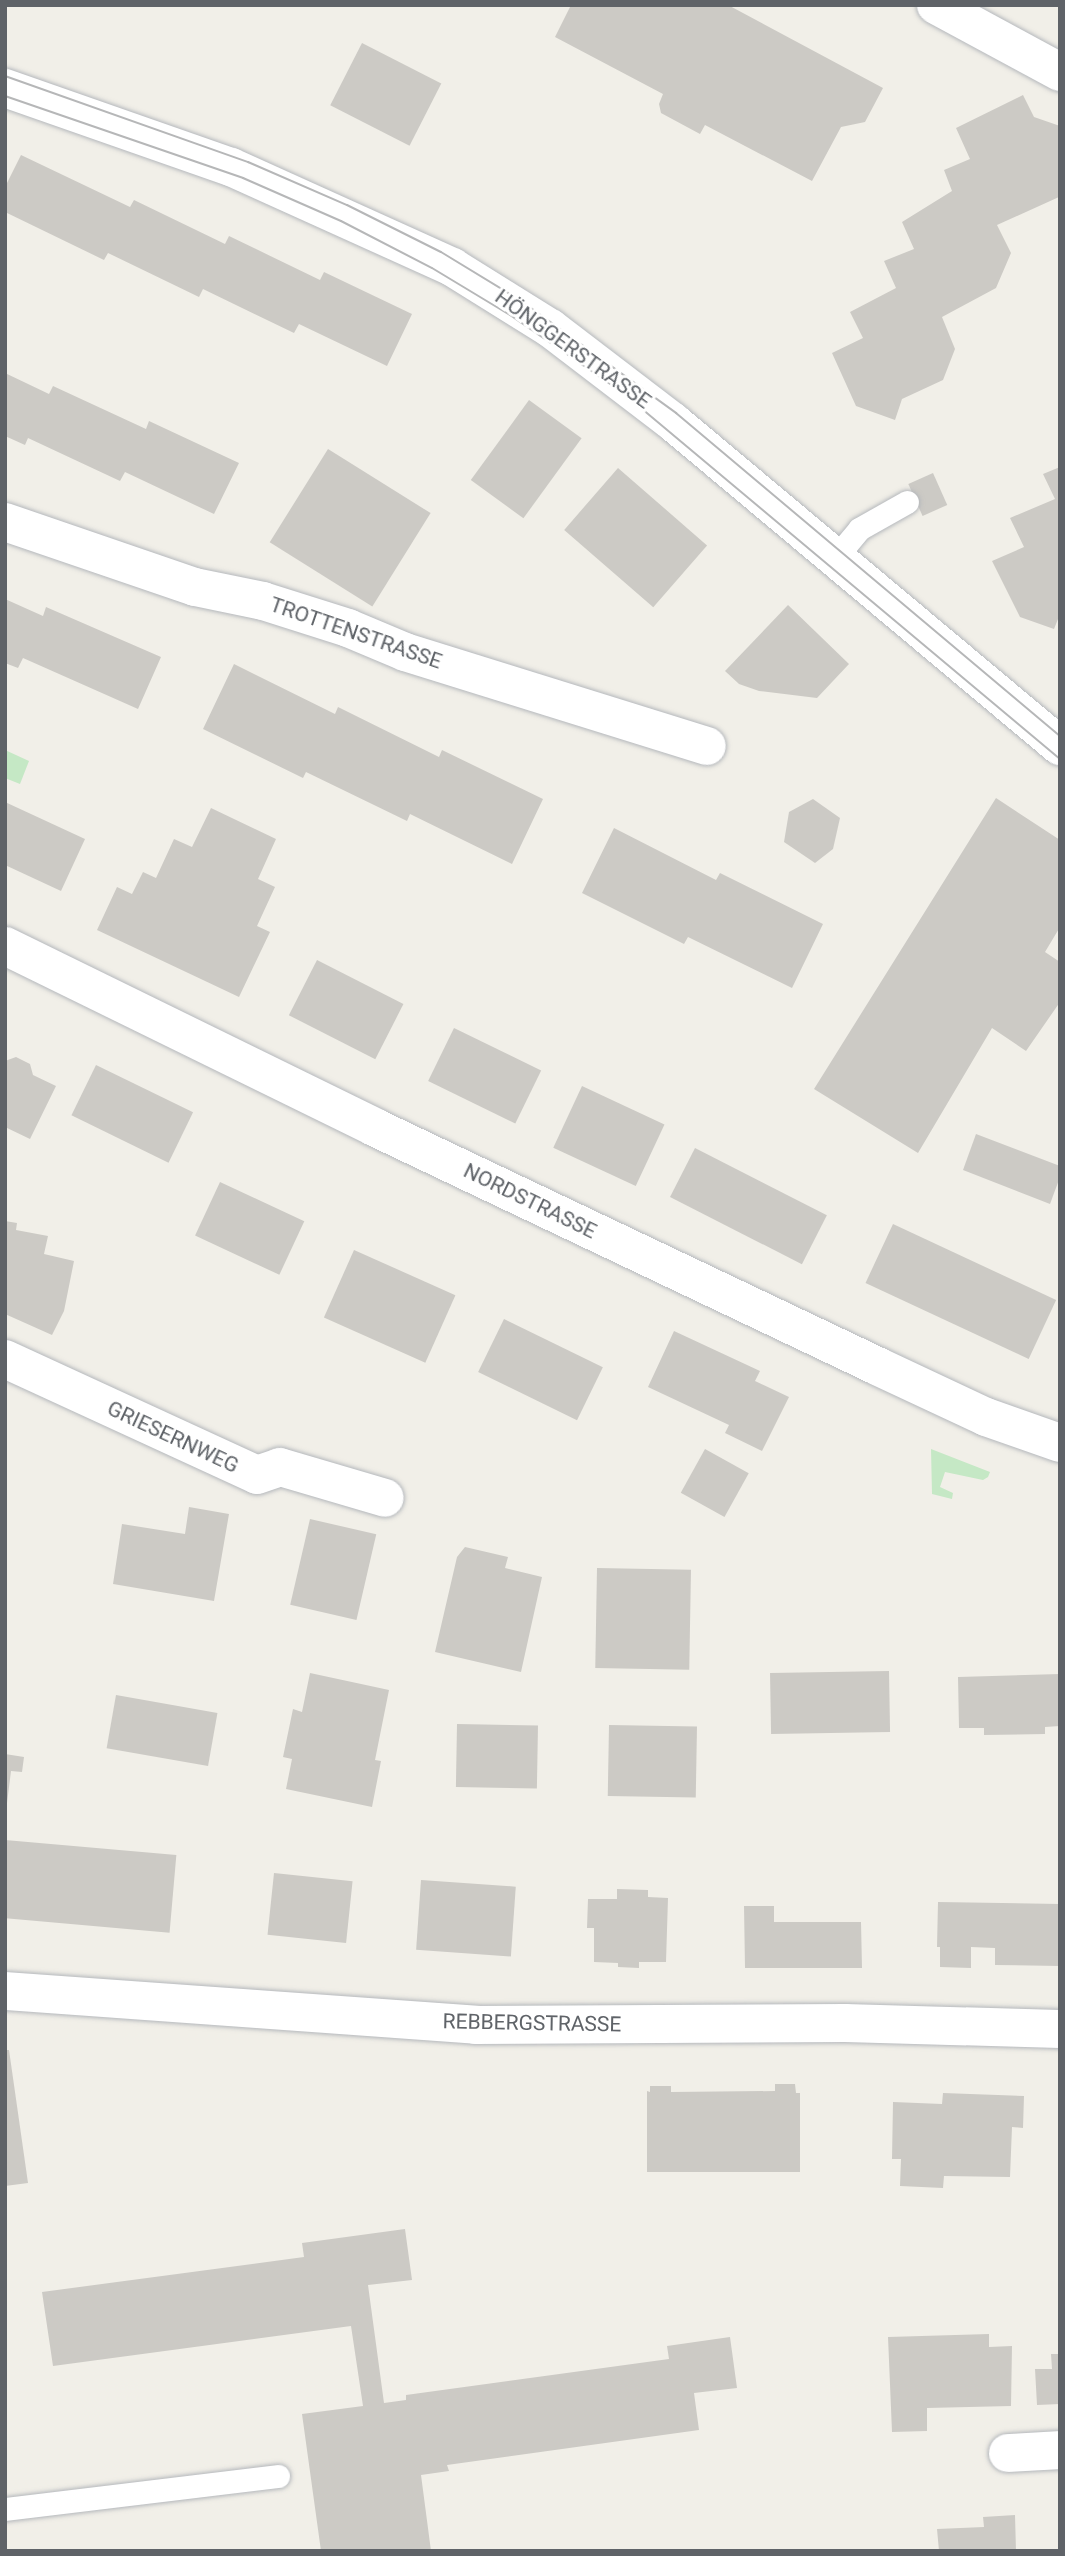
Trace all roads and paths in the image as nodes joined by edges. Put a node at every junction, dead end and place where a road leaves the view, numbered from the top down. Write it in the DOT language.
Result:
graph roads {
  1 [pos="936,5"];
  2 [pos="1060,72"];
  3 [pos="5,88"];
  4 [pos="907,502"];
  5 [pos="5,522"];
  6 [pos="835,558"];
  7 [pos="707,746"];
  8 [pos="1060,746"];
  9 [pos="5,947"];
  10 [pos="5,1359"];
  11 [pos="1060,1443"];
  12 [pos="386,1498"];
  13 [pos="5,1991"];
  14 [pos="1060,2029"];
  15 [pos="1060,2450"];
  16 [pos="1008,2453"];
  17 [pos="278,2476"];
  18 [pos="5,2509"];
  1 -- 2 [label="street"];
  3 -- 6 [label="street, HÖNGGERSTRASSE"];
  4 -- 6 [label="lane"];
  5 -- 7 [label="street, TROTTENSTRASSE"];
  6 -- 8 [label="street, HÖNGGERSTRASSE"];
  9 -- 11 [label="street, NORDSTRASSE"];
  10 -- 12 [label="street, GRIESERNWEG"];
  13 -- 14 [label="street, REBBERGSTRASSE"];
  15 -- 16 [label="street"];
  17 -- 18 [label="lane"];
}
